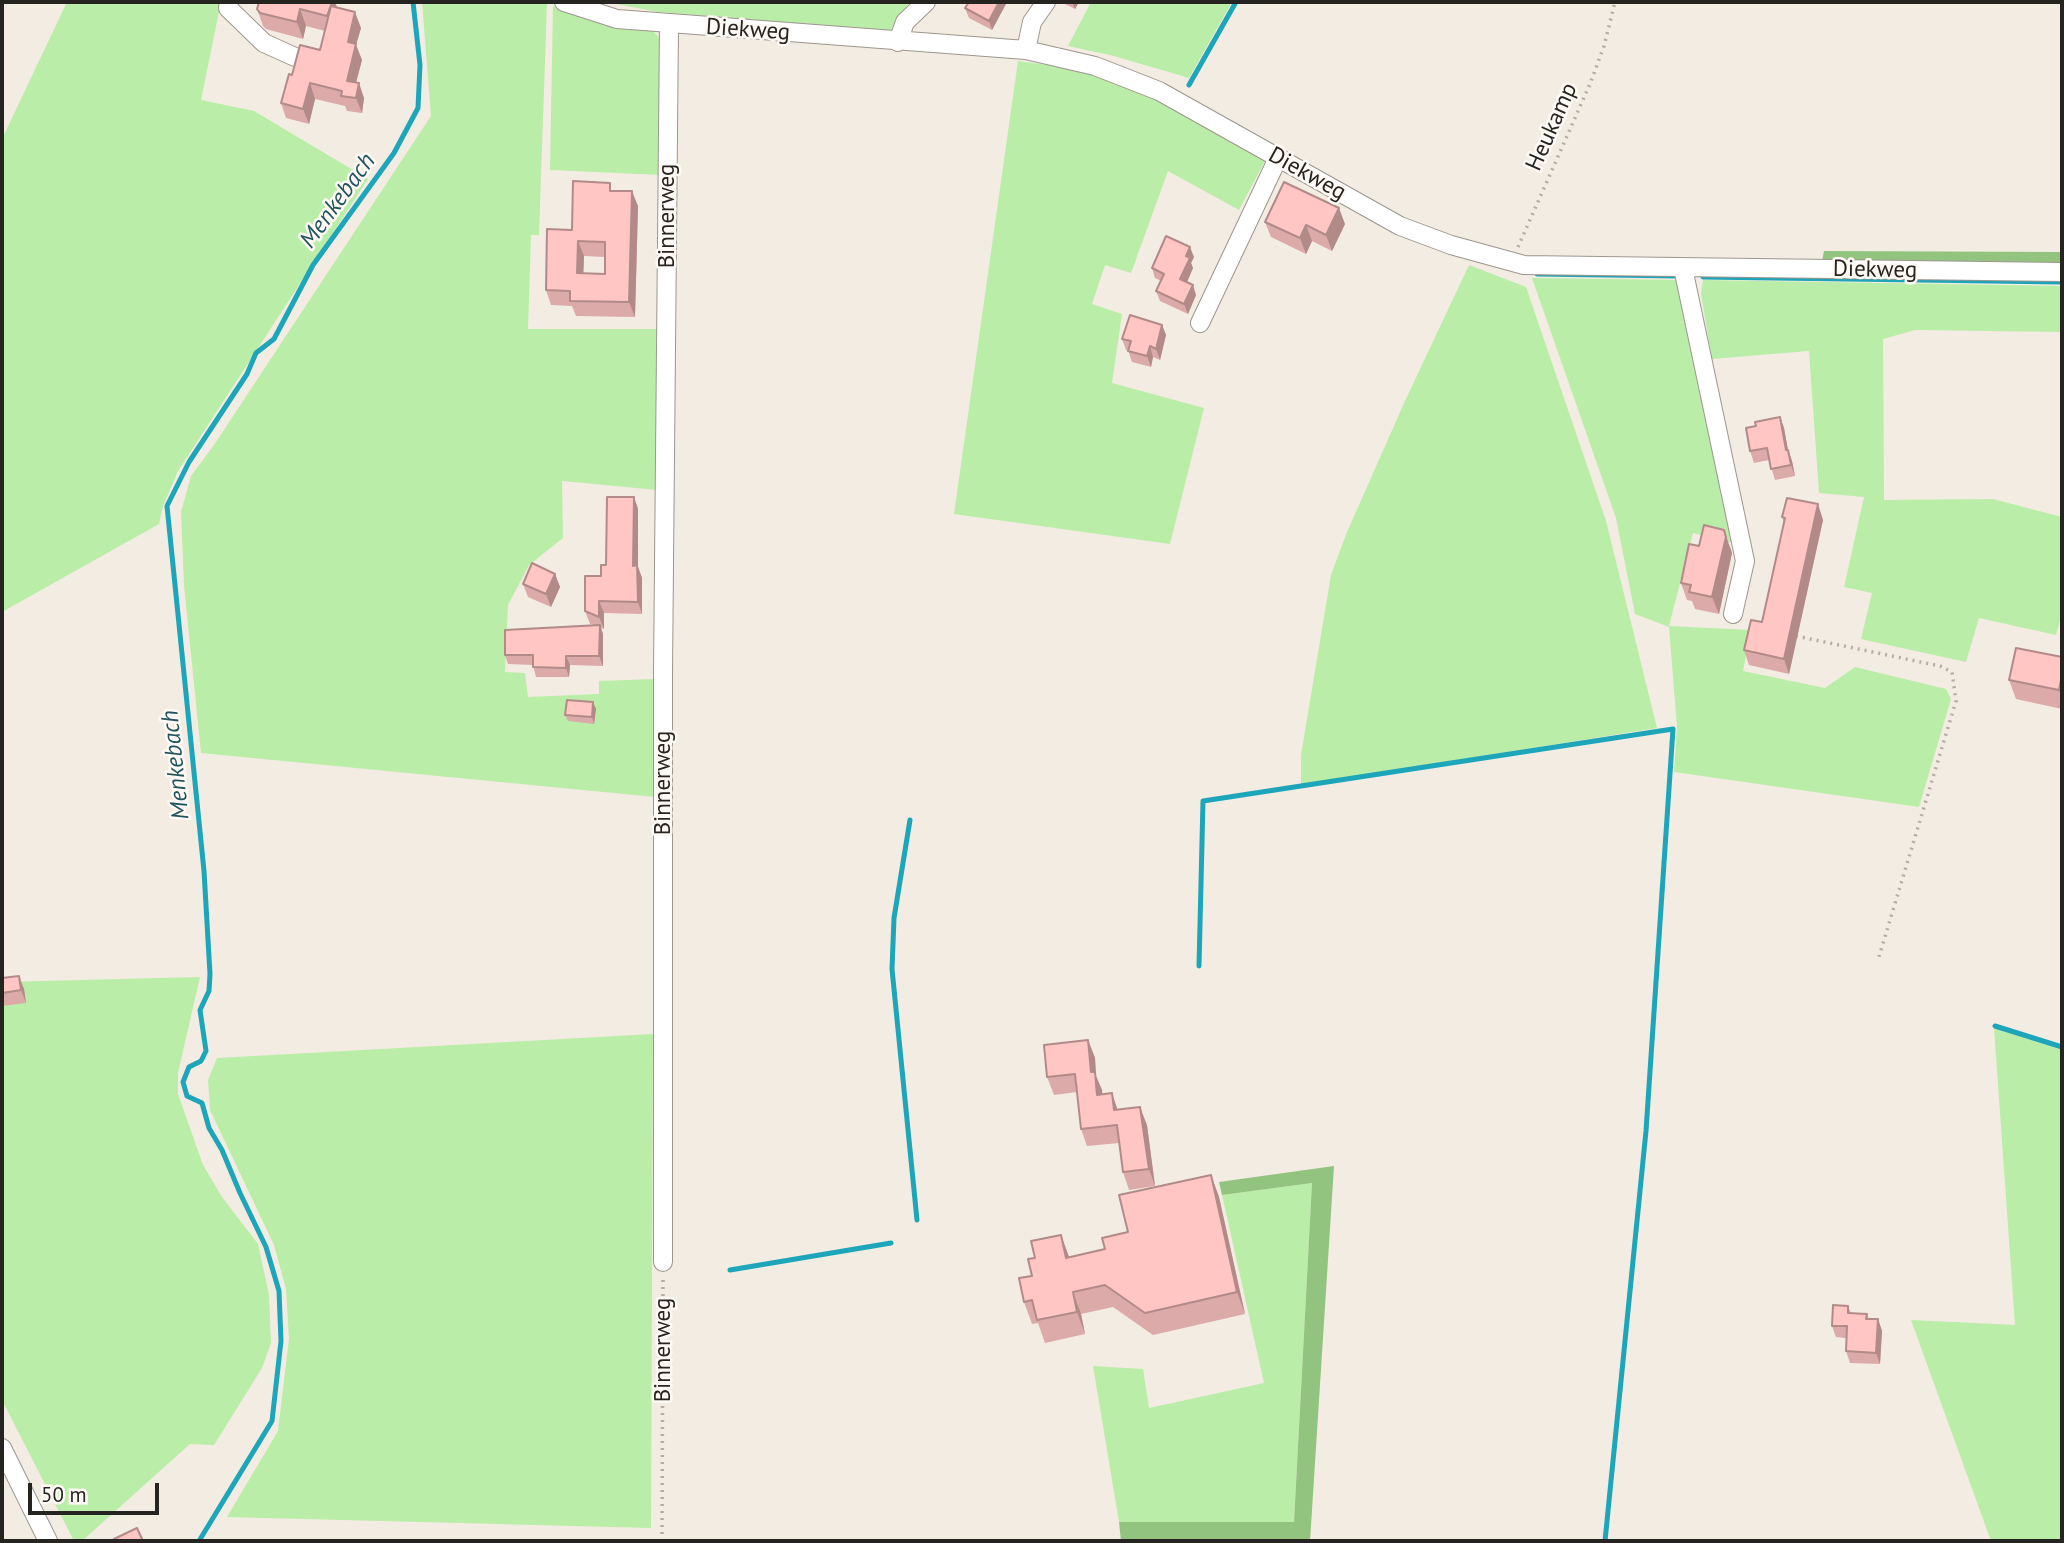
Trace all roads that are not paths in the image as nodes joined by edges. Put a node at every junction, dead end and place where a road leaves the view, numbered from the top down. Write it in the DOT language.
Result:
graph roads {
  1 [pos="229,2"];
  2 [pos="564,2"];
  3 [pos="926,2"];
  4 [pos="1046,2"];
  5 [pos="669,24"];
  6 [pos="898,42"];
  7 [pos="1026,50"];
  8 [pos="295,57"];
  9 [pos="1278,158"];
  10 [pos="1683,268"];
  11 [pos="2062,272"];
  12 [pos="1200,323"];
  13 [pos="1733,614"];
  14 [pos="663,1262"];
  15 [pos="2,1448"];
  16 [pos="48,1541"];
  1 -- 8 [label="street"];
  2 -- 5 [label="street, Diekweg"];
  3 -- 6 [label="street"];
  4 -- 7 [label="street"];
  5 -- 6 [label="street, Diekweg"];
  5 -- 14 [label="street, Binnerweg"];
  6 -- 7 [label="street, Diekweg"];
  7 -- 9 [label="street, Diekweg"];
  9 -- 10 [label="street, Diekweg"];
  9 -- 12 [label="street"];
  10 -- 11 [label="street, Diekweg"];
  10 -- 13 [label="street"];
  15 -- 16 [label="street"];
}
